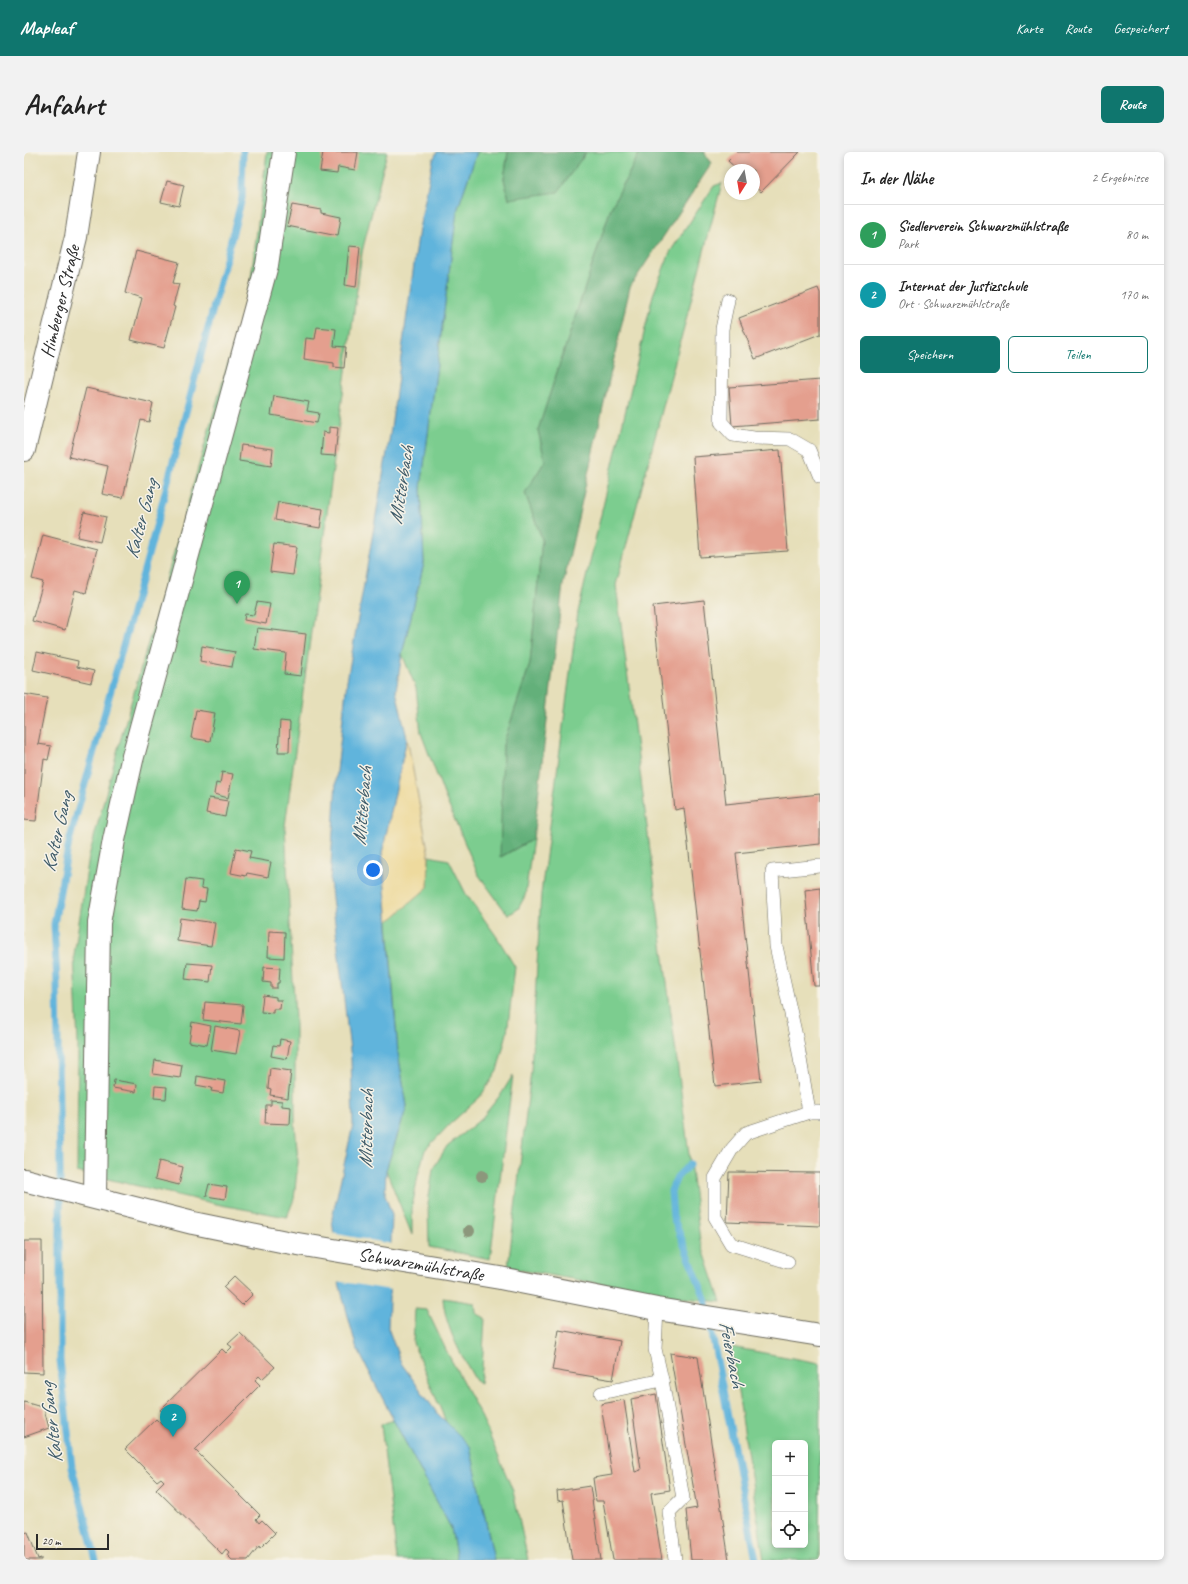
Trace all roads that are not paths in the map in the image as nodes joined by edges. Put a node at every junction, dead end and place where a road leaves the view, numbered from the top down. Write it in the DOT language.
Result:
graph roads {
  1 [pos="89,152"];
  2 [pos="284,152"];
  3 [pos="728,300"];
  4 [pos="30,400"];
  5 [pos="24,450"];
  6 [pos="820,477"];
  7 [pos="820,866"];
  8 [pos="815,1112"];
  9 [pos="30,1181"];
  10 [pos="89,1196"];
  11 [pos="788,1262"];
  12 [pos="657,1309"];
  13 [pos="820,1335"];
  14 [pos="662,1380"];
  15 [pos="601,1393"];
  16 [pos="675,1560"];
  1 -- 4 [label="street, Himberger Straße"];
  2 -- 10 [label="street"];
  3 -- 6 [label="lane"];
  4 -- 5 [label="street, Himberger Straße"];
  7 -- 8 [label="lane"];
  8 -- 11 [label="lane"];
  9 -- 10 [label="street, Schwarzmühlstraße"];
  10 -- 12 [label="street, Schwarzmühlstraße"];
  12 -- 13 [label="street, Schwarzmühlstraße"];
  12 -- 14 [label="lane"];
  14 -- 15 [label="lane"];
  14 -- 16 [label="lane"];
}
